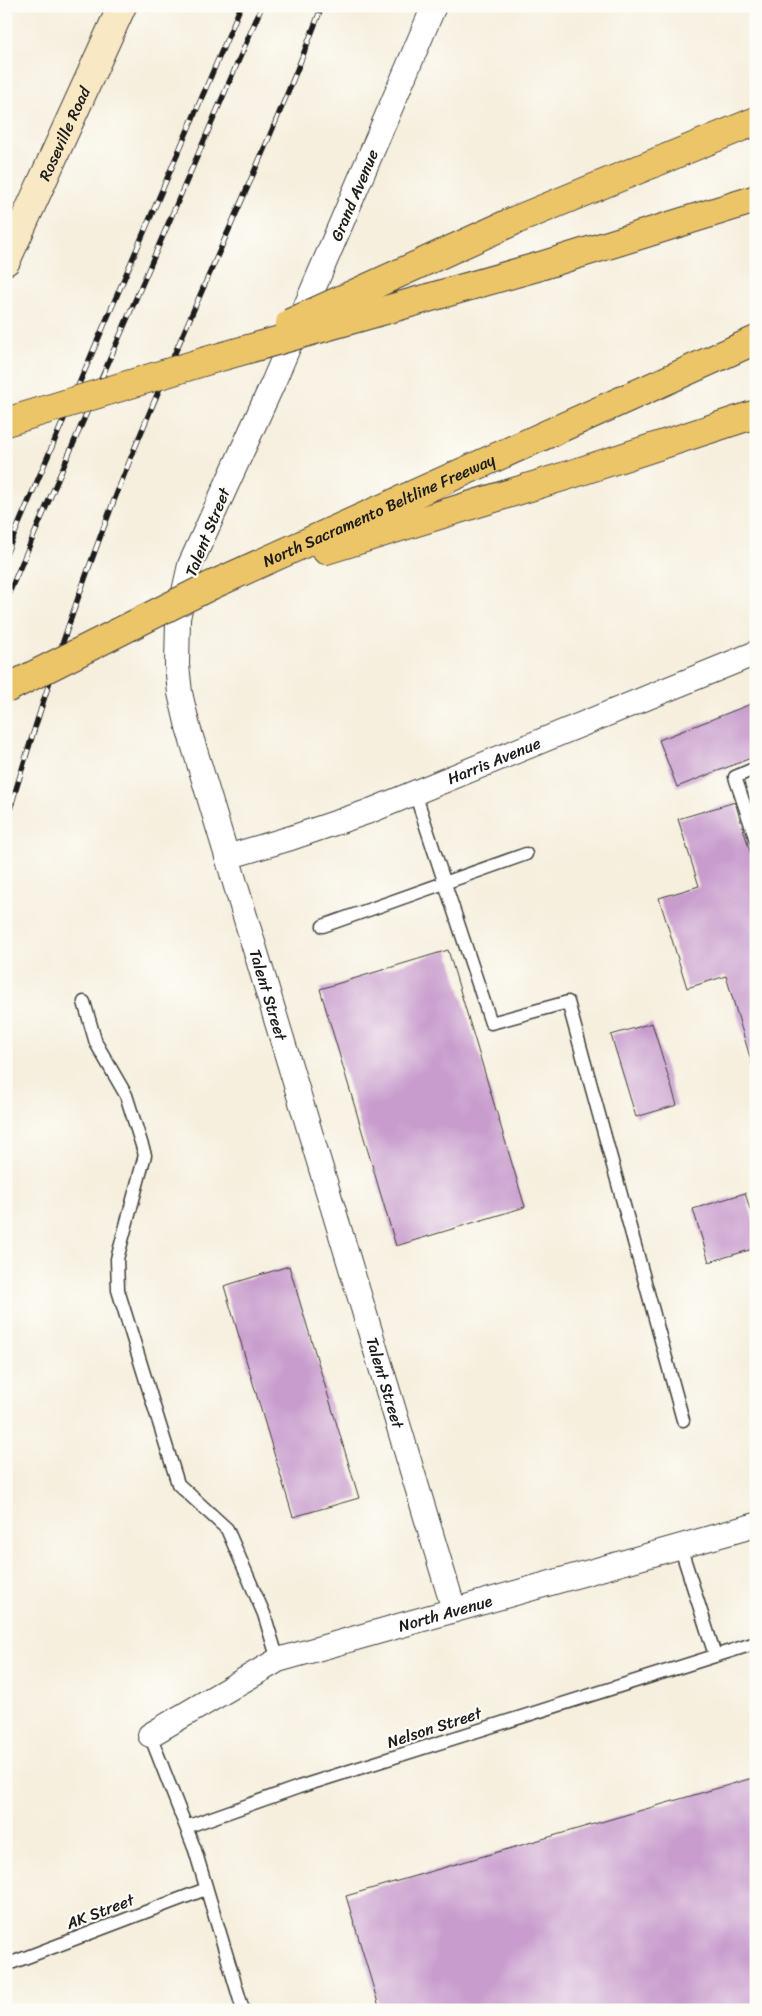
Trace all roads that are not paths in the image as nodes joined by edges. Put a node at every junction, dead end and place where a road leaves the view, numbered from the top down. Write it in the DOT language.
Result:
graph roads {
  1 [pos="122,6"];
  2 [pos="434,6"];
  3 [pos="756,121"];
  4 [pos="756,199"];
  5 [pos="6,261"];
  6 [pos="756,340"];
  7 [pos="206,361"];
  8 [pos="273,383"];
  9 [pos="756,414"];
  10 [pos="6,422"];
  11 [pos="210,586"];
  12 [pos="756,653"];
  13 [pos="6,689"];
  14 [pos="756,768"];
  15 [pos="415,793"];
  16 [pos="756,840"];
  17 [pos="526,854"];
  18 [pos="227,857"];
  19 [pos="445,884"];
  20 [pos="323,926"];
  21 [pos="84,1002"];
  22 [pos="683,1420"];
  23 [pos="756,1524"];
  24 [pos="680,1546"];
  25 [pos="454,1610"];
  26 [pos="756,1643"];
  27 [pos="715,1655"];
  28 [pos="278,1660"];
  29 [pos="150,1735"];
  30 [pos="186,1827"];
  31 [pos="206,1889"];
  32 [pos="6,1965"];
  33 [pos="243,2010"];
  1 -- 5 [label="main road, Roseville Road"];
  2 -- 8 [label="street, Grand Avenue"];
  3 -- 7 [label="highway, bridge"];
  4 -- 7 [label="highway, bridge"];
  6 -- 11 [label="highway, North Sacramento Beltline Freeway"];
  7 -- 10 [label="highway, bridge"];
  8 -- 18 [label="street, Talent Street"];
  9 -- 11 [label="highway"];
  11 -- 13 [label="highway, North Sacramento Beltline Freeway, bridge"];
  12 -- 15 [label="street, Harris Avenue"];
  14 -- 16 [label="lane"];
  15 -- 18 [label="street, Harris Avenue"];
  15 -- 19 [label="lane"];
  17 -- 19 [label="lane"];
  18 -- 25 [label="street, Talent Street"];
  19 -- 20 [label="lane"];
  19 -- 22 [label="lane"];
  21 -- 28 [label="lane"];
  23 -- 24 [label="street, North Avenue"];
  24 -- 25 [label="street, North Avenue"];
  24 -- 27 [label="lane"];
  25 -- 28 [label="street, North Avenue"];
  26 -- 27 [label="lane, Nelson Street"];
  27 -- 30 [label="lane, Nelson Street"];
  28 -- 29 [label="street, North Avenue"];
  29 -- 30 [label="lane"];
  30 -- 31 [label="lane"];
  31 -- 32 [label="lane, AK Street"];
  31 -- 33 [label="lane"];
}
